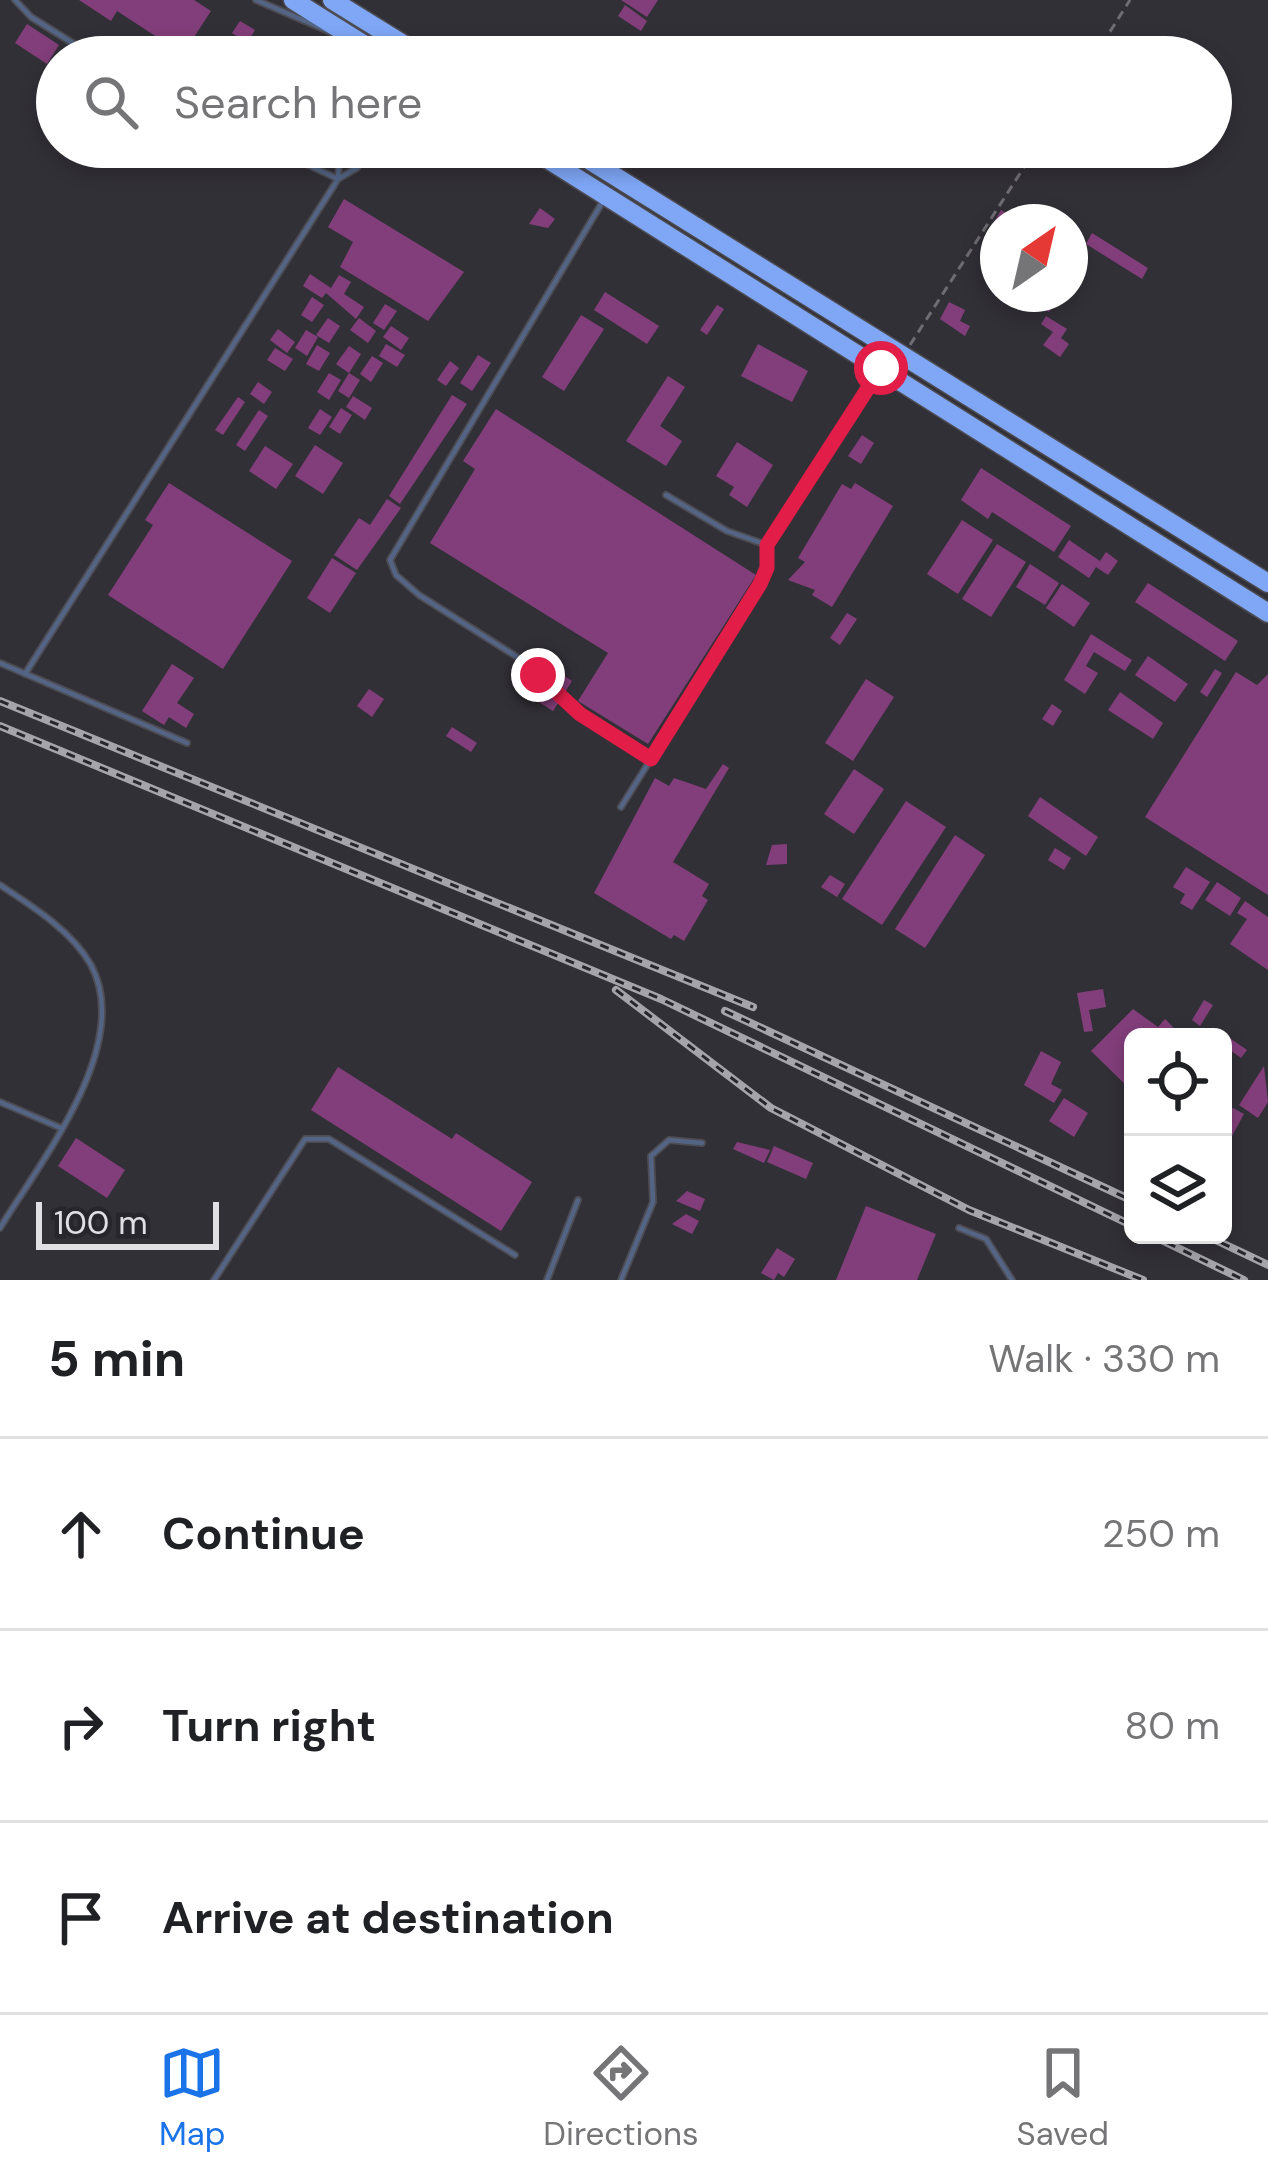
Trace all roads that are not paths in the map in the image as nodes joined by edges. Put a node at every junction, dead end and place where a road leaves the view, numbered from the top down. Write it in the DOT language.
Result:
graph roads {
  1 [pos="15,0"];
  2 [pos="256,0"];
  3 [pos="293,0"];
  4 [pos="332,0"];
  5 [pos="61,36"];
  6 [pos="332,36"];
  7 [pos="342,36"];
  8 [pos="390,36"];
  9 [pos="315,168"];
  10 [pos="339,168"];
  11 [pos="357,168"];
  12 [pos="561,168"];
  13 [pos="602,168"];
  14 [pos="338,179"];
  15 [pos="606,196"];
  16 [pos="881,368"];
  17 [pos="665,494"];
  18 [pos="767,545"];
  19 [pos="1268,583"];
  20 [pos="1268,613"];
  21 [pos="0,663"];
  22 [pos="26,674"];
  23 [pos="188,742"];
  24 [pos="651,759"];
  25 [pos="621,807"];
  26 [pos="0,885"];
  27 [pos="0,1102"];
  28 [pos="61,1129"];
  29 [pos="702,1143"];
  30 [pos="578,1200"];
  31 [pos="0,1228"];
  32 [pos="959,1228"];
  33 [pos="515,1255"];
  34 [pos="214,1280"];
  35 [pos="547,1280"];
  36 [pos="621,1280"];
  37 [pos="1012,1280"];
  1 -- 5 [label="lane"];
  2 -- 6 [label="lane"];
  3 -- 7 [label="highway"];
  4 -- 8 [label="highway"];
  9 -- 14 [label="lane"];
  10 -- 14 [label="lane"];
  11 -- 14 [label="lane"];
  12 -- 15 [label="highway"];
  13 -- 19 [label="highway"];
  14 -- 22 [label="lane"];
  15 -- 16 [label="highway"];
  15 -- 24 [label="lane"];
  16 -- 18 [label="lane"];
  16 -- 20 [label="highway"];
  17 -- 18 [label="lane"];
  18 -- 24 [label="lane"];
  21 -- 22 [label="lane"];
  22 -- 23 [label="lane"];
  24 -- 25 [label="lane"];
  26 -- 28 [label="lane"];
  27 -- 28 [label="lane"];
  28 -- 31 [label="lane"];
  29 -- 36 [label="lane"];
  30 -- 35 [label="lane"];
  32 -- 37 [label="lane"];
  33 -- 34 [label="lane"];
}
